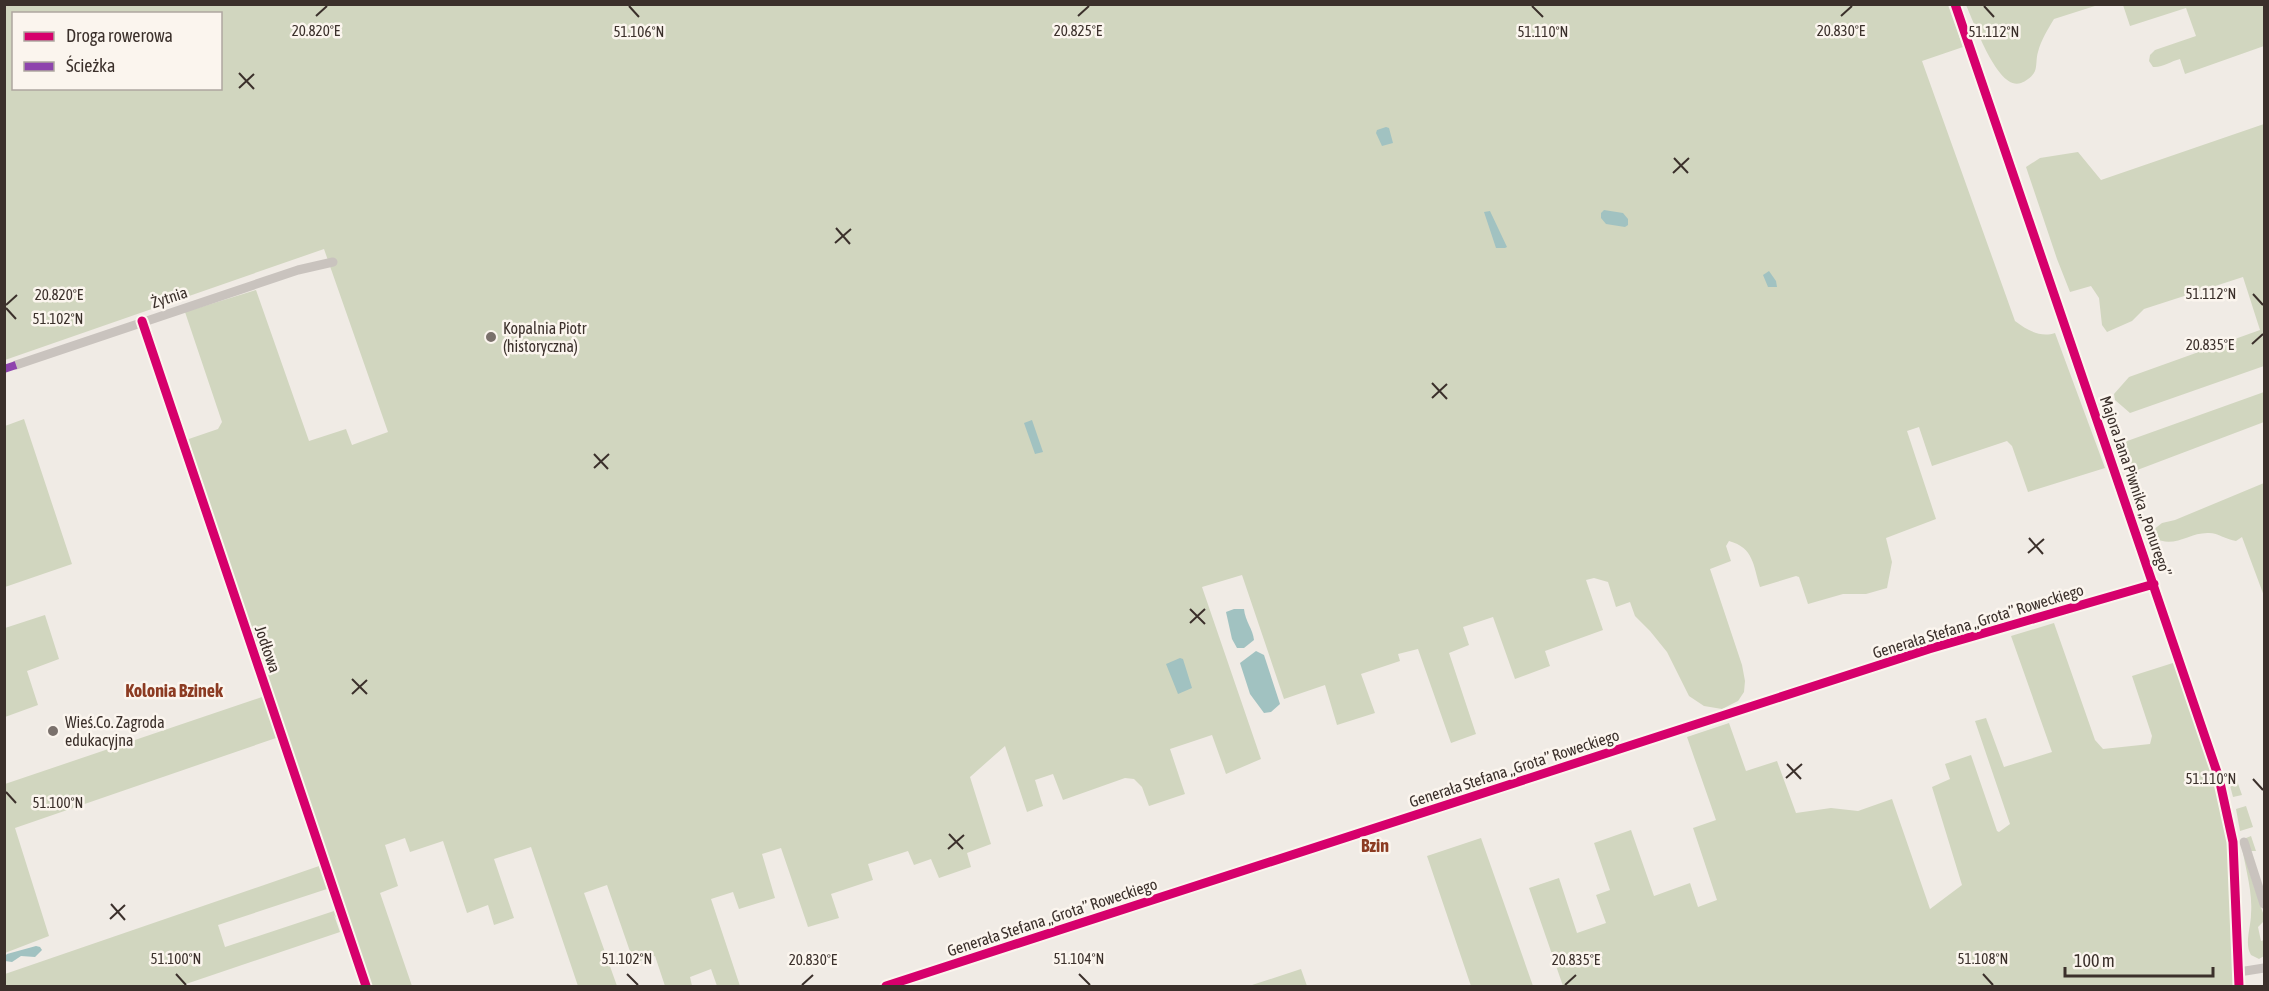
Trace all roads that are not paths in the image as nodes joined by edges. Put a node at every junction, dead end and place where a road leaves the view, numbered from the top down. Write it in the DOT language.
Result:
graph roads {
  1 [pos="1955,4"];
  2 [pos="333,261"];
  3 [pos="142,321"];
  4 [pos="16,365"];
  5 [pos="2154,584"];
  6 [pos="2244,842"];
  7 [pos="2265,904"];
  8 [pos="2265,968"];
  9 [pos="2239,972"];
  10 [pos="366,987"];
  11 [pos="886,987"];
  12 [pos="2239,987"];
  1 -- 5 [label="street, Majora Jana Piwnika „Ponurego”"];
  2 -- 3 [label="street, Żytnia"];
  3 -- 4 [label="street, Żytnia"];
  3 -- 10 [label="street, Jodłowa"];
  5 -- 9 [label="street, Majora Jana Piwnika „Ponurego”"];
  5 -- 11 [label="street, Generała Stefana „Grota” Roweckiego"];
  6 -- 7 [label="street"];
  8 -- 9 [label="street"];
  9 -- 12 [label="street, Majora Jana Piwnika „Ponurego”"];
}
